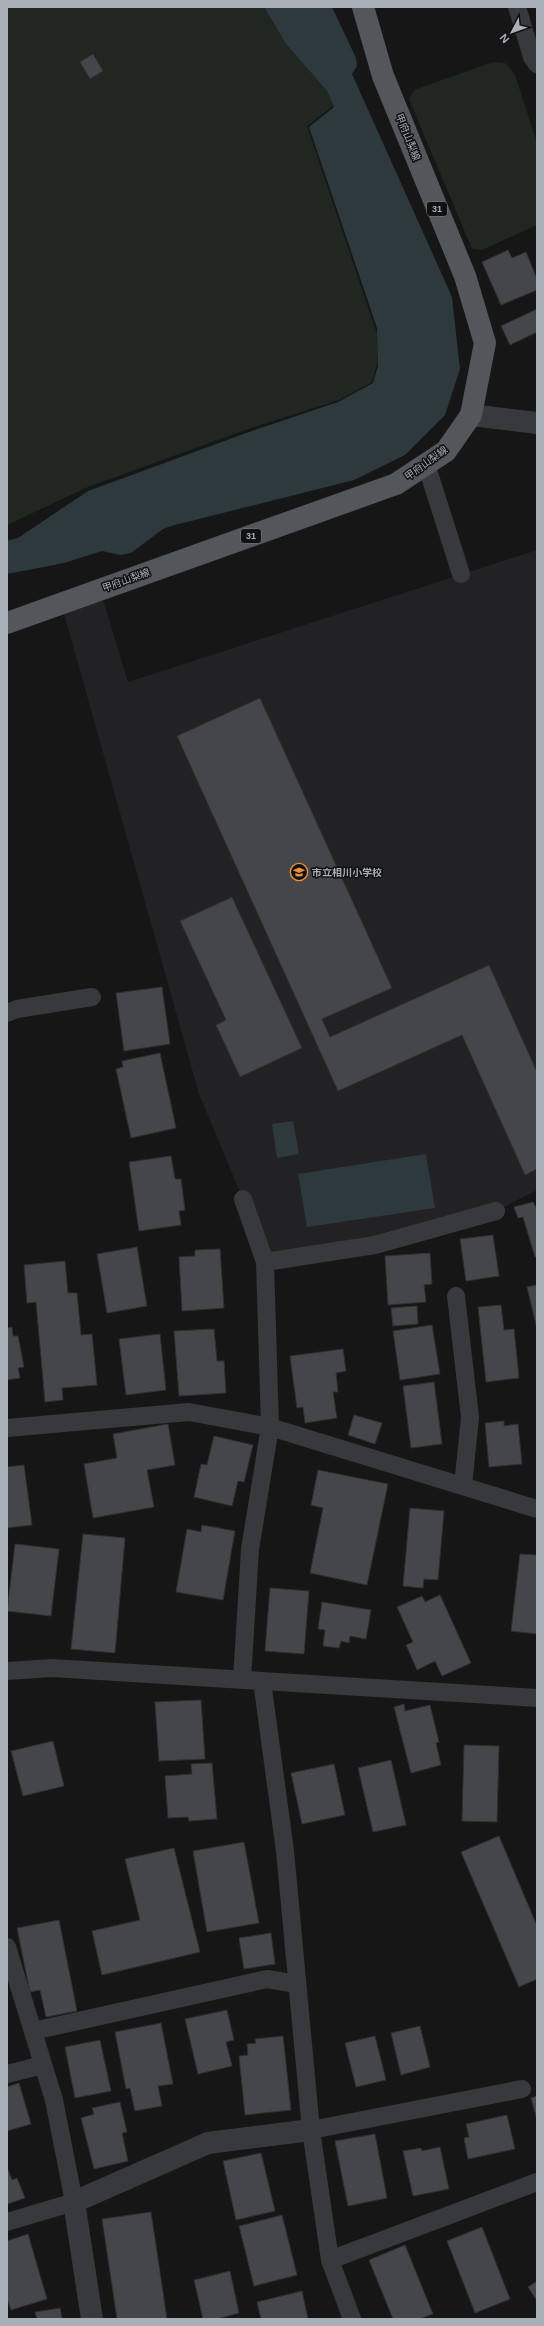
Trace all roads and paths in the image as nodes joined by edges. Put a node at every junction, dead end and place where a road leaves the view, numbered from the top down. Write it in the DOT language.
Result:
graph roads {
  1 [pos="363,7"];
  2 [pos="517,7"];
  3 [pos="537,64"];
  4 [pos="471,415"];
  5 [pos="537,423"];
  6 [pos="426,464"];
  7 [pos="461,574"];
  8 [pos="7,623"];
  9 [pos="92,997"];
  10 [pos="7,1013"];
  11 [pos="243,1199"];
  12 [pos="496,1211"];
  13 [pos="265,1262"];
  14 [pos="456,1296"];
  15 [pos="270,1427"];
  16 [pos="7,1428"];
  17 [pos="463,1486"];
  18 [pos="537,1509"];
  19 [pos="7,1671"];
  20 [pos="242,1680"];
  21 [pos="262,1681"];
  22 [pos="537,1698"];
  23 [pos="7,1946"];
  24 [pos="297,1984"];
  25 [pos="33,2031"];
  26 [pos="43,2065"];
  27 [pos="7,2074"];
  28 [pos="522,2088"];
  29 [pos="311,2130"];
  30 [pos="537,2182"];
  31 [pos="74,2202"];
  32 [pos="7,2222"];
  33 [pos="330,2260"];
  34 [pos="92,2319"];
  35 [pos="352,2319"];
  1 -- 4 [label="main road, 甲府山梨線 / 31"];
  2 -- 3 [label="lane"];
  4 -- 5 [label="street"];
  4 -- 6 [label="main road, 甲府山梨線 / 31"];
  6 -- 7 [label="lane"];
  6 -- 8 [label="main road, 甲府山梨線 / 31"];
  9 -- 10 [label="lane"];
  11 -- 13 [label="lane"];
  12 -- 13 [label="lane"];
  13 -- 15 [label="lane"];
  14 -- 17 [label="lane"];
  15 -- 16 [label="lane"];
  15 -- 17 [label="lane"];
  15 -- 20 [label="lane"];
  17 -- 18 [label="lane"];
  19 -- 20 [label="lane"];
  20 -- 21 [label="lane"];
  21 -- 22 [label="lane"];
  21 -- 24 [label="lane"];
  23 -- 25 [label="lane"];
  24 -- 25 [label="lane"];
  24 -- 29 [label="lane"];
  25 -- 26 [label="lane"];
  26 -- 27 [label="lane"];
  26 -- 31 [label="lane"];
  28 -- 29 [label="lane"];
  29 -- 31 [label="street"];
  29 -- 33 [label="lane"];
  30 -- 33 [label="lane"];
  31 -- 32 [label="lane"];
  31 -- 34 [label="street"];
  33 -- 35 [label="lane"];
}
